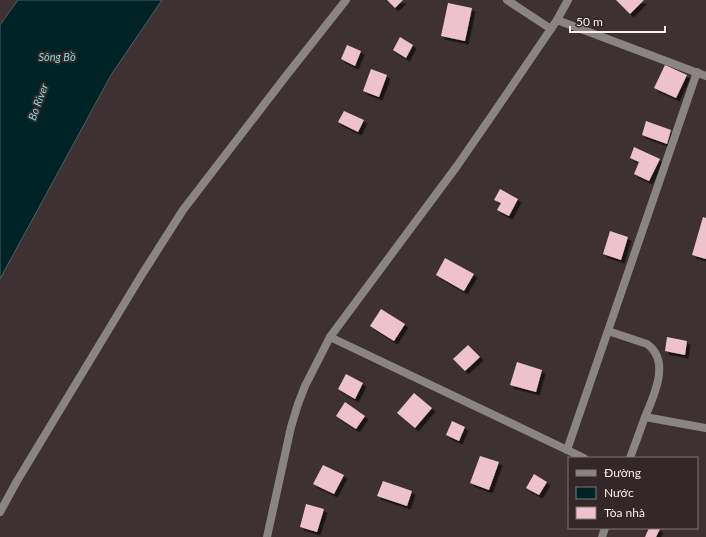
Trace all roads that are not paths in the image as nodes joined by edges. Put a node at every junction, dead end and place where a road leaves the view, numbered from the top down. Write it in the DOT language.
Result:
graph roads {
  1 [pos="346,0"];
  2 [pos="507,0"];
  3 [pos="568,0"];
  4 [pos="557,20"];
  5 [pos="550,29"];
  6 [pos="697,72"];
  7 [pos="706,76"];
  8 [pos="608,331"];
  9 [pos="330,338"];
  10 [pos="645,417"];
  11 [pos="706,428"];
  12 [pos="567,450"];
  13 [pos="582,457"];
  14 [pos="630,457"];
  15 [pos="0,512"];
  16 [pos="266,537"];
  1 -- 15 [label="street"];
  2 -- 5 [label="street"];
  3 -- 4 [label="street"];
  4 -- 5 [label="street"];
  4 -- 6 [label="street"];
  5 -- 9 [label="street"];
  6 -- 7 [label="street"];
  6 -- 8 [label="street"];
  8 -- 10 [label="street"];
  8 -- 12 [label="street"];
  9 -- 12 [label="street"];
  9 -- 16 [label="street"];
  10 -- 11 [label="street"];
  10 -- 14 [label="street"];
  12 -- 13 [label="street"];
}
